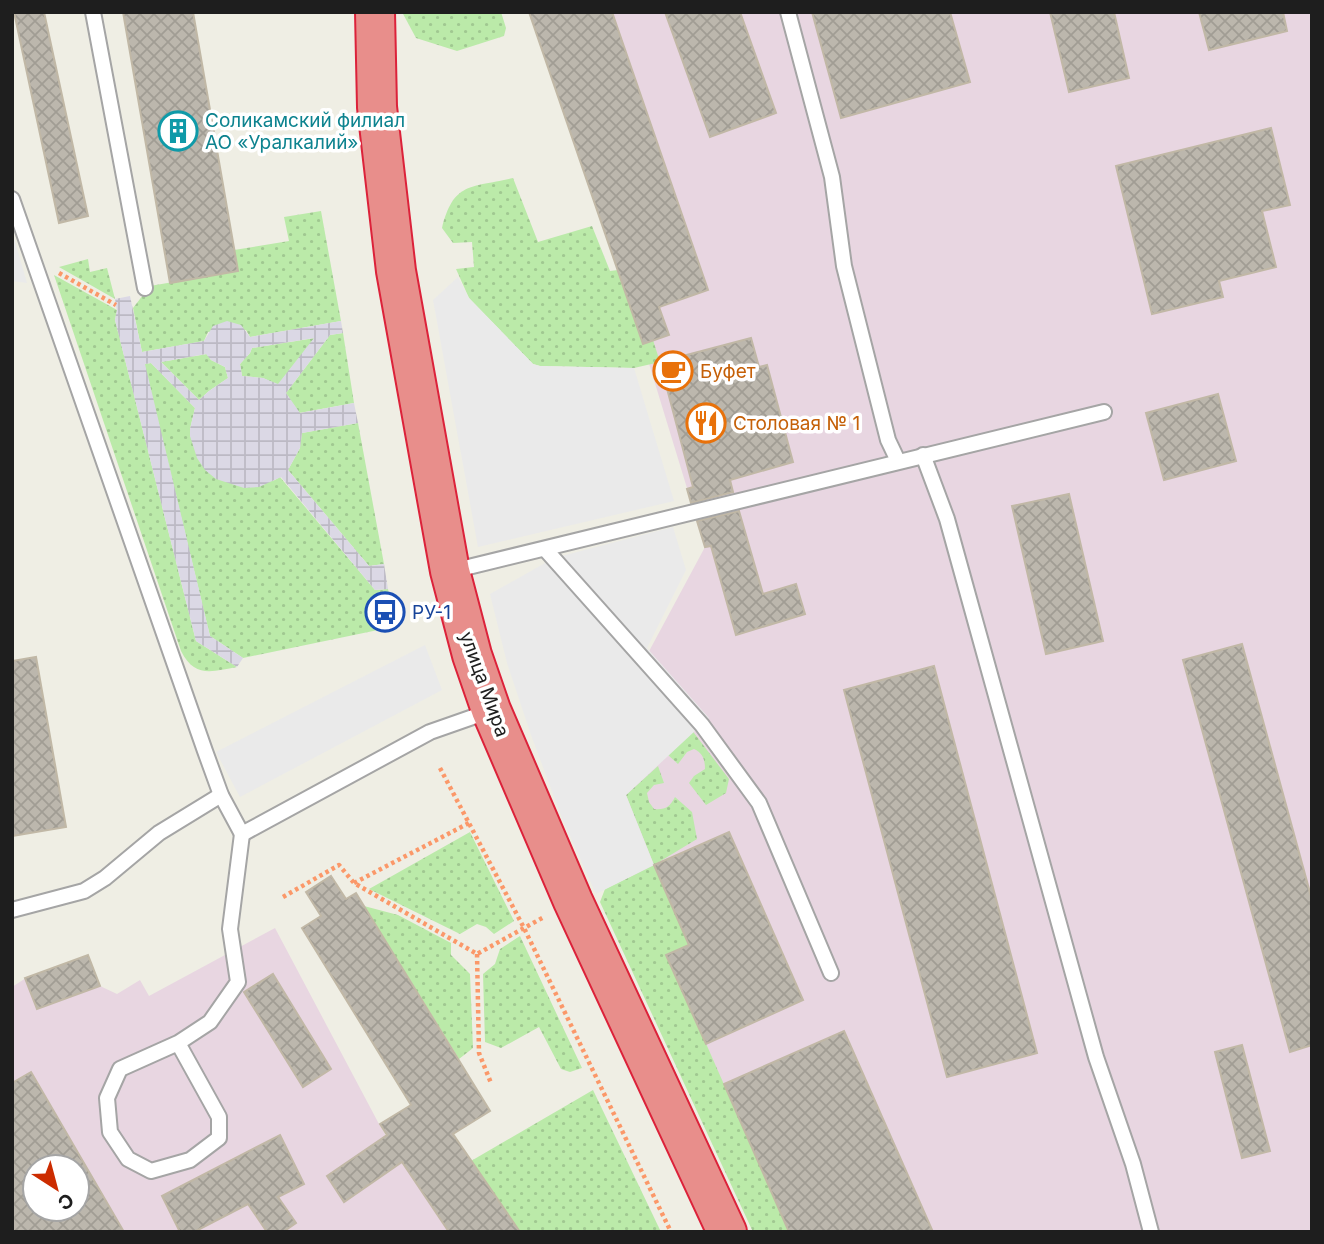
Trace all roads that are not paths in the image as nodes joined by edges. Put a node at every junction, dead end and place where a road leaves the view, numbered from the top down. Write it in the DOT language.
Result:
graph roads {
  1 [pos="93,12"];
  2 [pos="375,12"];
  3 [pos="788,12"];
  4 [pos="12,199"];
  5 [pos="145,288"];
  6 [pos="1104,411"];
  7 [pos="923,455"];
  8 [pos="898,461"];
  9 [pos="545,549"];
  10 [pos="450,571"];
  11 [pos="491,710"];
  12 [pos="221,795"];
  13 [pos="242,834"];
  14 [pos="12,909"];
  15 [pos="831,973"];
  16 [pos="178,1042"];
  17 [pos="727,1232"];
  18 [pos="1151,1232"];
  1 -- 5 [label="lane"];
  2 -- 10 [label="highway, улица Мира"];
  3 -- 8 [label="lane"];
  4 -- 12 [label="lane"];
  6 -- 7 [label="lane"];
  7 -- 8 [label="lane"];
  7 -- 18 [label="lane"];
  8 -- 9 [label="lane"];
  9 -- 10 [label="lane"];
  9 -- 15 [label="lane"];
  10 -- 11 [label="highway, улица Мира"];
  11 -- 13 [label="lane"];
  11 -- 17 [label="highway, улица Мира"];
  12 -- 13 [label="lane"];
  12 -- 14 [label="lane"];
  13 -- 16 [label="lane"];
  16 -- 16 [label="lane"];
}
